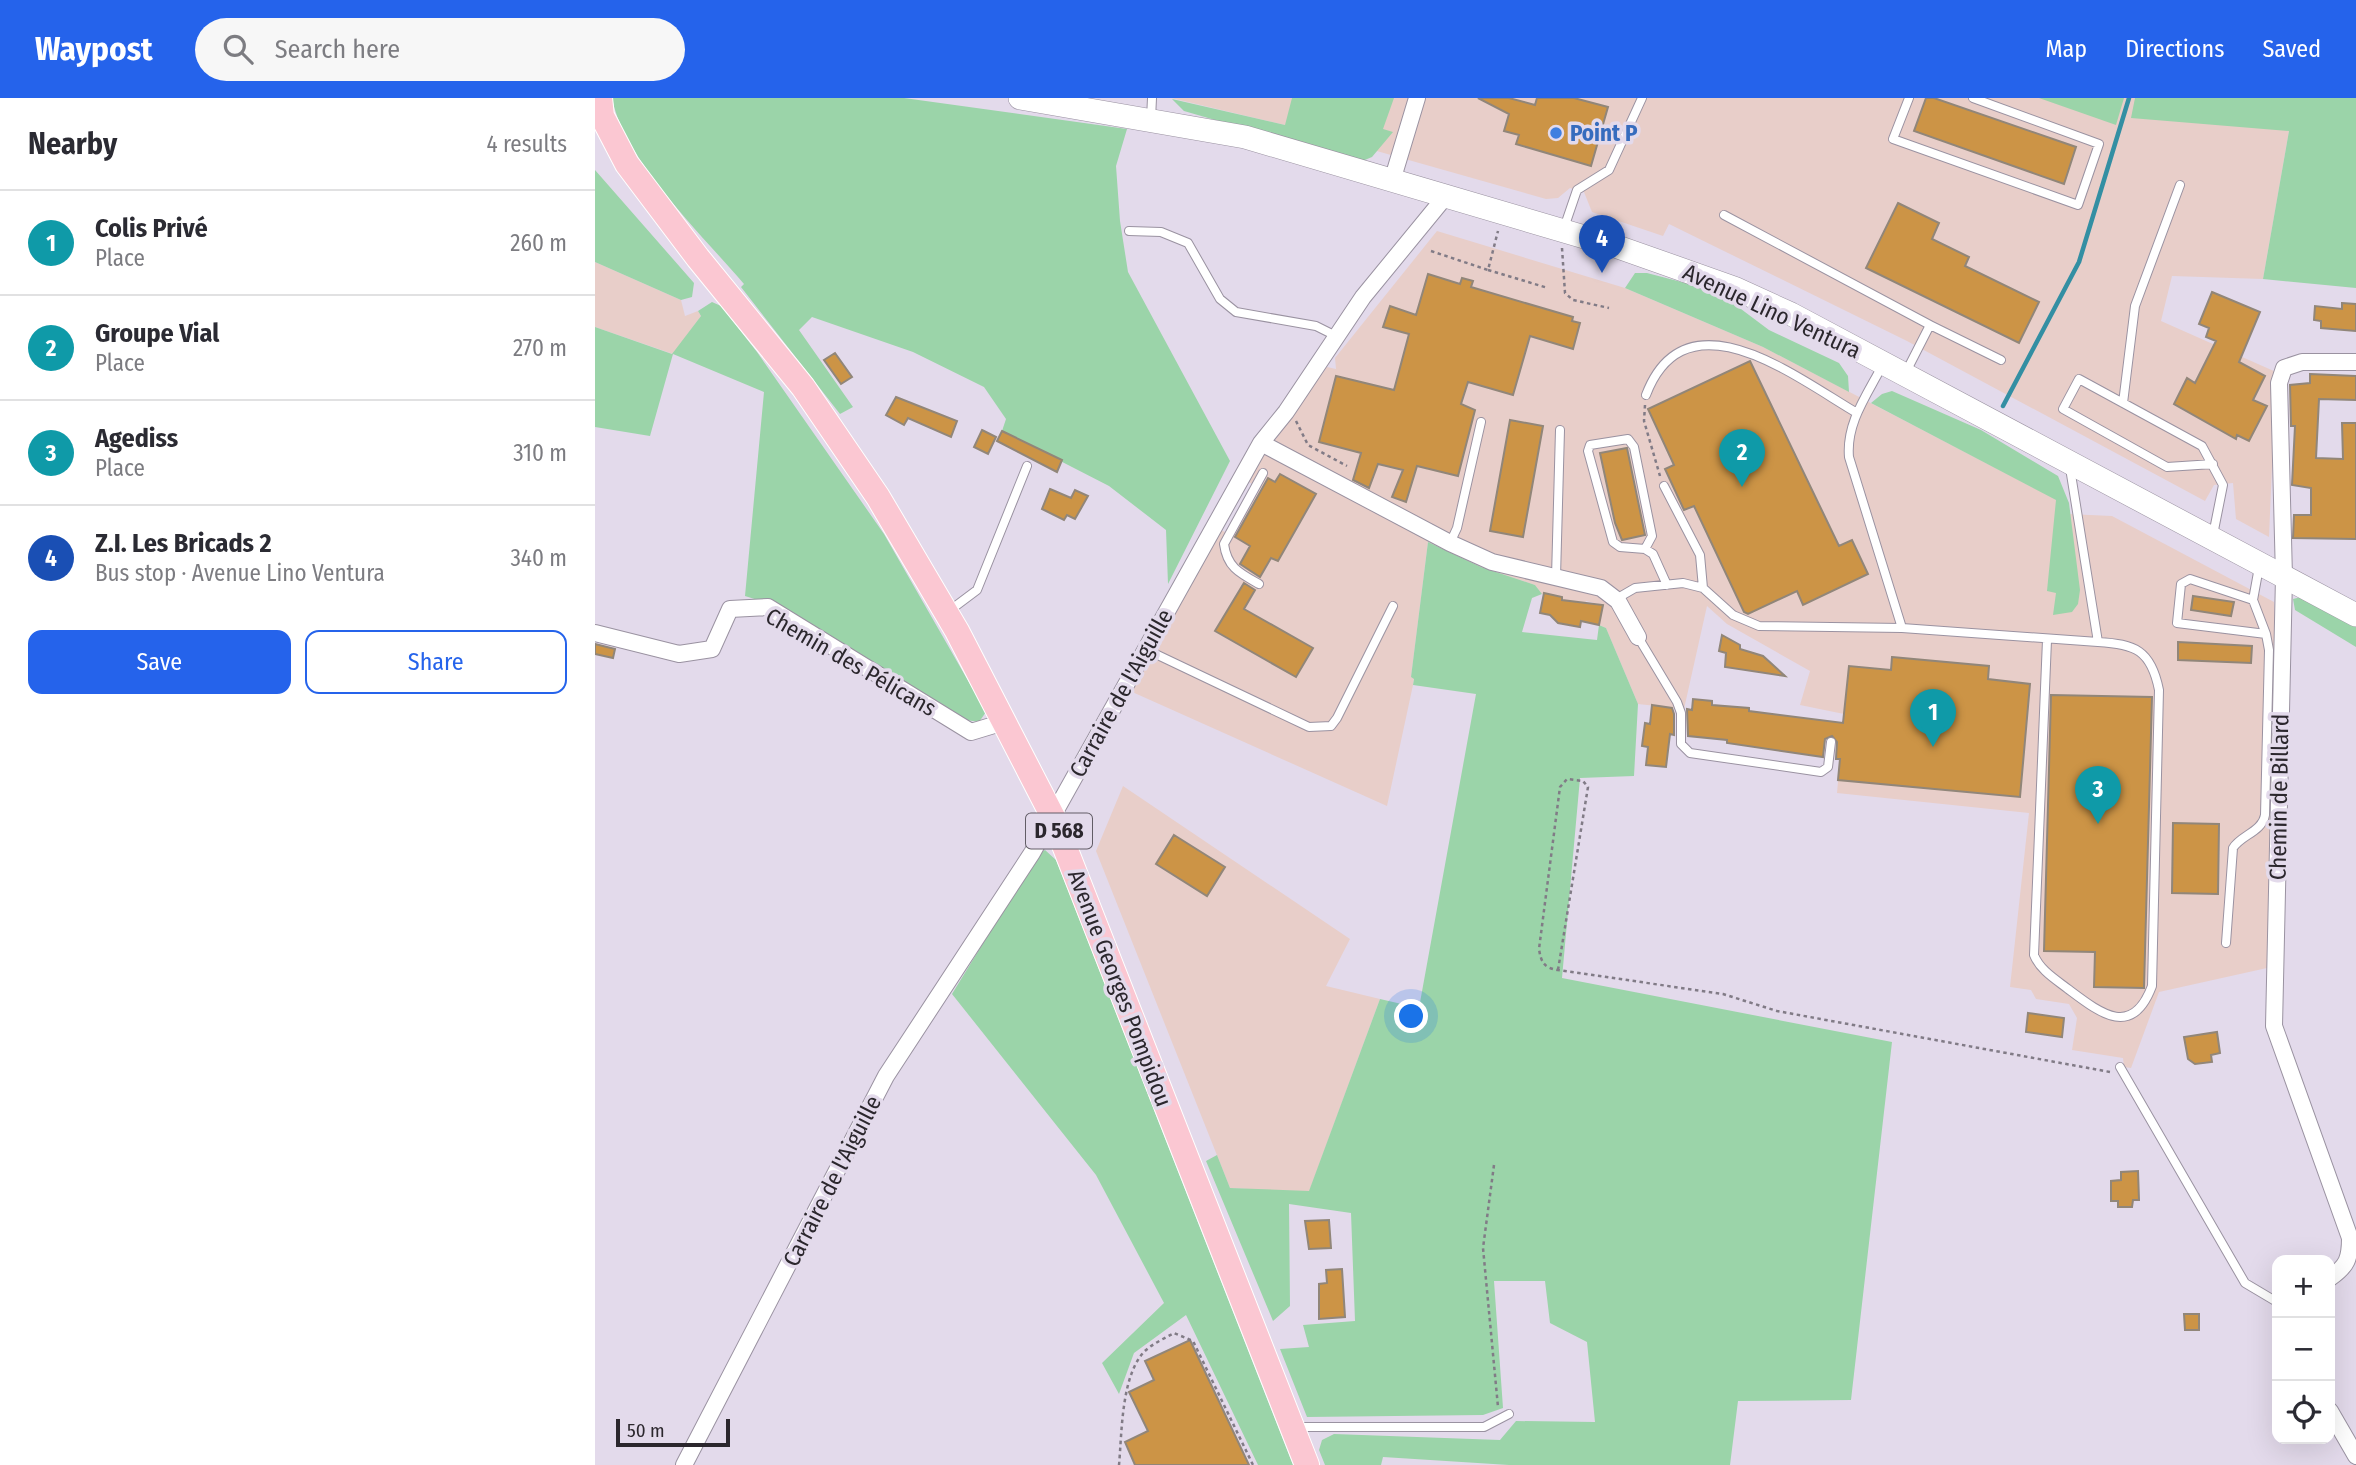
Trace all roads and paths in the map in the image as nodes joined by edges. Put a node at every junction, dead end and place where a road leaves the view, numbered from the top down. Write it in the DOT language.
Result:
graph roads {
  1 [pos="600,98"];
  2 [pos="1020,98"];
  3 [pos="1417,98"];
  4 [pos="1642,98"];
  5 [pos="1909,98"];
  6 [pos="1973,98"];
  7 [pos="1152,108"];
  8 [pos="595,135"];
  9 [pos="1392,181"];
  10 [pos="2180,185"];
  11 [pos="1445,197"];
  12 [pos="1502,214"];
  13 [pos="1724,215"];
  14 [pos="1129,231"];
  15 [pos="1563,231"];
  16 [pos="1431,251"];
  17 [pos="698,258"];
  18 [pos="1488,270"];
  19 [pos="1548,288"];
  20 [pos="1609,308"];
  21 [pos="1930,325"];
  22 [pos="1336,337"];
  23 [pos="2001,360"];
  24 [pos="2356,362"];
  25 [pos="1883,363"];
  26 [pos="1905,375"];
  27 [pos="1646,395"];
  28 [pos="2123,402"];
  29 [pos="1286,412"];
  30 [pos="1857,413"];
  31 [pos="1481,422"];
  32 [pos="1560,430"];
  33 [pos="1261,443"];
  34 [pos="2069,461"];
  35 [pos="2213,464"];
  36 [pos="1027,466"];
  37 [pos="1347,466"];
  38 [pos="1263,473"];
  39 [pos="1664,485"];
  40 [pos="1236,503"];
  41 [pos="2212,538"];
  42 [pos="1450,543"];
  43 [pos="1646,549"];
  44 [pos="2259,564"];
  45 [pos="1556,577"];
  46 [pos="2284,577"];
  47 [pos="1259,584"];
  48 [pos="1667,585"];
  49 [pos="1703,588"];
  50 [pos="1616,599"];
  51 [pos="2253,600"];
  52 [pos="1393,606"];
  53 [pos="946,613"];
  54 [pos="2356,615"];
  55 [pos="1902,628"];
  56 [pos="595,633"];
  57 [pos="2266,634"];
  58 [pos="1638,637"];
  59 [pos="2047,640"];
  60 [pos="2098,642"];
  61 [pos="1145,649"];
  62 [pos="1004,722"];
  63 [pos="1831,742"];
  64 [pos="1053,817"];
  65 [pos="2225,943"];
  66 [pos="1558,970"];
  67 [pos="2120,1066"];
  68 [pos="2126,1078"];
  69 [pos="1494,1166"];
  70 [pos="2353,1255"];
  71 [pos="2335,1274"];
  72 [pos="2272,1299"];
  73 [pos="1509,1414"];
  74 [pos="2335,1420"];
  75 [pos="1496,1421"];
  76 [pos="1292,1427"];
  77 [pos="2356,1456"];
  78 [pos="684,1465"];
  79 [pos="1119,1465"];
  80 [pos="1253,1465"];
  81 [pos="1307,1465"];
  1 -- 17 [label="main road, Avenue Georges Pompidou"];
  2 -- 7 [label="main road, Avenue Lino Ventura"];
  3 -- 9 [label="street"];
  4 -- 15 [label="lane"];
  5 -- 6 [label="lane"];
  7 -- 9 [label="main road, Avenue Lino Ventura"];
  8 -- 17 [label="main road, Avenue Georges Pompidou"];
  9 -- 11 [label="main road, Avenue Lino Ventura"];
  10 -- 28 [label="lane"];
  11 -- 12 [label="main road, Avenue Lino Ventura"];
  11 -- 22 [label="street, Carraire de l'Aiguille"];
  12 -- 15 [label="main road, Avenue Lino Ventura"];
  12 -- 18 [label="path"];
  13 -- 21 [label="lane"];
  14 -- 22 [label="lane"];
  15 -- 20 [label="path"];
  15 -- 25 [label="main road, Avenue Lino Ventura"];
  16 -- 18 [label="path"];
  17 -- 53 [label="main road, Avenue Georges Pompidou / D 568"];
  18 -- 19 [label="path"];
  21 -- 23 [label="lane"];
  21 -- 26 [label="lane"];
  22 -- 29 [label="street, Carraire de l'Aiguille"];
  24 -- 46 [label="street, Chemin de Billard"];
  25 -- 26 [label="main road, Avenue Lino Ventura"];
  25 -- 30 [label="lane"];
  26 -- 34 [label="main road, Avenue Lino Ventura"];
  27 -- 30 [label="lane"];
  27 -- 39 [label="path"];
  28 -- 35 [label="lane"];
  28 -- 35 [label="lane"];
  29 -- 33 [label="street, Carraire de l'Aiguille"];
  29 -- 37 [label="path"];
  30 -- 55 [label="lane"];
  31 -- 42 [label="lane"];
  32 -- 45 [label="lane"];
  33 -- 40 [label="street, Carraire de l'Aiguille"];
  33 -- 42 [label="street"];
  34 -- 41 [label="main road, Avenue Lino Ventura"];
  34 -- 60 [label="lane"];
  35 -- 41 [label="lane"];
  36 -- 53 [label="lane"];
  38 -- 40 [label="lane"];
  39 -- 49 [label="lane"];
  40 -- 47 [label="lane"];
  40 -- 61 [label="street, Carraire de l'Aiguille"];
  41 -- 44 [label="main road, Avenue Lino Ventura"];
  42 -- 45 [label="street"];
  43 -- 43 [label="lane"];
  43 -- 48 [label="lane"];
  44 -- 46 [label="main road, Avenue Lino Ventura"];
  44 -- 51 [label="lane"];
  45 -- 50 [label="street"];
  46 -- 54 [label="main road, Avenue Lino Ventura"];
  46 -- 70 [label="street, Chemin de Billard"];
  48 -- 49 [label="lane"];
  48 -- 50 [label="lane"];
  49 -- 55 [label="lane"];
  50 -- 58 [label="street"];
  51 -- 57 [label="lane"];
  51 -- 57 [label="lane"];
  52 -- 61 [label="lane"];
  53 -- 62 [label="main road, Avenue Georges Pompidou / D 568"];
  55 -- 59 [label="lane"];
  56 -- 62 [label="street, Chemin des Pélicans"];
  57 -- 65 [label="lane"];
  58 -- 63 [label="lane"];
  59 -- 60 [label="lane"];
  59 -- 60 [label="lane"];
  61 -- 64 [label="street, Carraire de l'Aiguille"];
  62 -- 64 [label="main road, Avenue Georges Pompidou / D 568"];
  64 -- 76 [label="main road, Avenue Georges Pompidou / D 568"];
  64 -- 78 [label="street, Carraire de l'Aiguille"];
  66 -- 66 [label="path"];
  66 -- 68 [label="path"];
  67 -- 68 [label="lane"];
  68 -- 72 [label="lane"];
  69 -- 75 [label="path"];
  70 -- 71 [label="street, Chemin de Billard"];
  73 -- 75 [label="lane"];
  74 -- 77 [label="street"];
  75 -- 76 [label="lane"];
  76 -- 81 [label="main road, Avenue Georges Pompidou / D 568"];
  79 -- 80 [label="path"];
}
